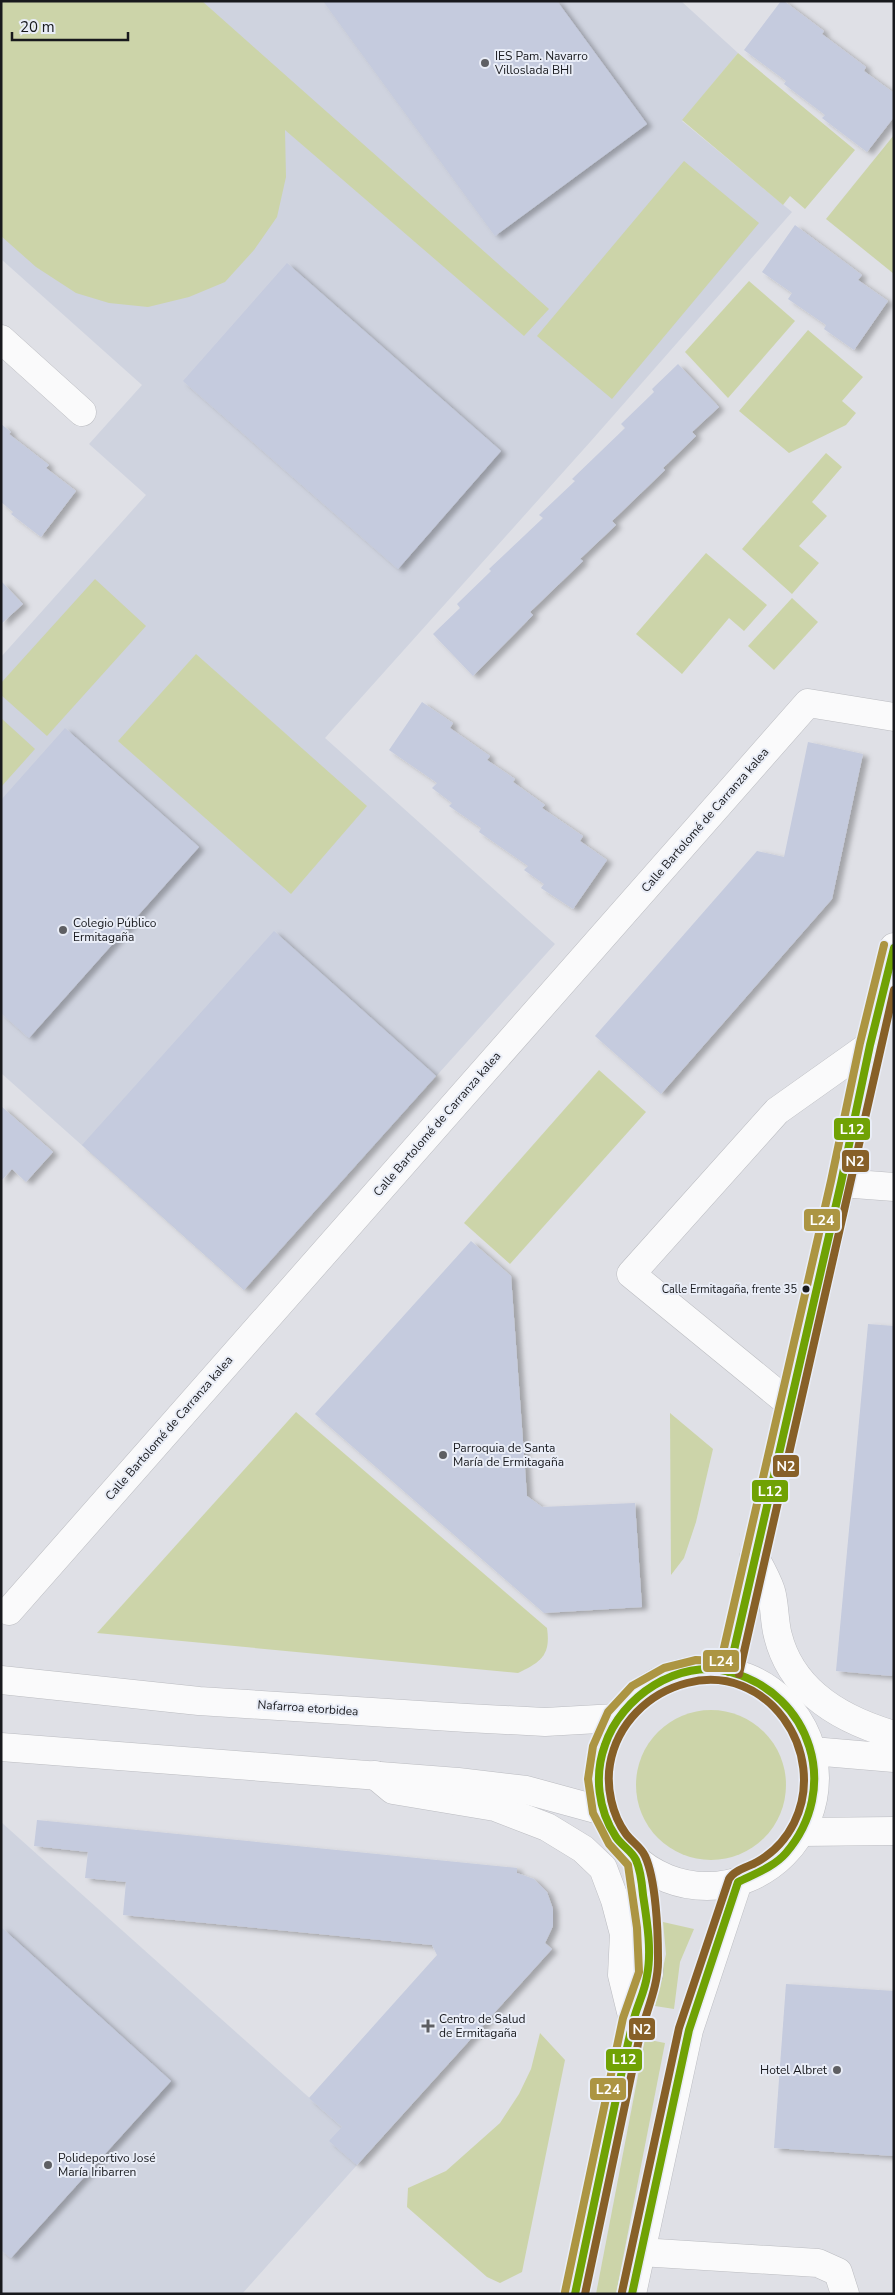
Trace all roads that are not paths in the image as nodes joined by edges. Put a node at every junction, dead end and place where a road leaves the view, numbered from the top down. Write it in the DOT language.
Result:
graph roads {
  1 [pos="1,339"];
  2 [pos="82,412"];
  3 [pos="894,717"];
  4 [pos="894,947"];
  5 [pos="870,1045"];
  6 [pos="841,1183"];
  7 [pos="894,1187"];
  8 [pos="790,1404"];
  9 [pos="754,1556"];
  10 [pos="8,1611"];
  11 [pos="729,1672"];
  12 [pos="1,1680"];
  13 [pos="616,1718"];
  14 [pos="894,1735"];
  15 [pos="1,1747"];
  16 [pos="812,1751"];
  17 [pos="894,1758"];
  18 [pos="375,1775"];
  19 [pos="604,1811"];
  20 [pos="894,1831"];
  21 [pos="801,1832"];
  22 [pos="637,1861"];
  23 [pos="738,1882"];
  24 [pos="633,2020"];
  25 [pos="640,2252"];
  26 [pos="576,2294"];
  27 [pos="632,2294"];
  28 [pos="845,2294"];
  1 -- 2 [label="street"];
  3 -- 10 [label="street, Calle Bartolomé de Carranza kalea"];
  4 -- 5 [label="street"];
  5 -- 6 [label="street"];
  5 -- 8 [label="street"];
  6 -- 7 [label="street"];
  6 -- 8 [label="street"];
  8 -- 9 [label="street"];
  9 -- 11 [label="street"];
  9 -- 14 [label="street"];
  11 -- 13 [label="street"];
  11 -- 16 [label="street"];
  12 -- 13 [label="street, Nafarroa etorbidea"];
  13 -- 19 [label="street"];
  15 -- 18 [label="street"];
  16 -- 17 [label="street"];
  16 -- 21 [label="street"];
  18 -- 19 [label="street"];
  18 -- 24 [label="street"];
  19 -- 22 [label="street"];
  20 -- 21 [label="street"];
  21 -- 23 [label="street"];
  22 -- 23 [label="street"];
  22 -- 24 [label="street"];
  23 -- 25 [label="street"];
  24 -- 26 [label="street"];
  25 -- 27 [label="street"];
  25 -- 28 [label="street"];
}
